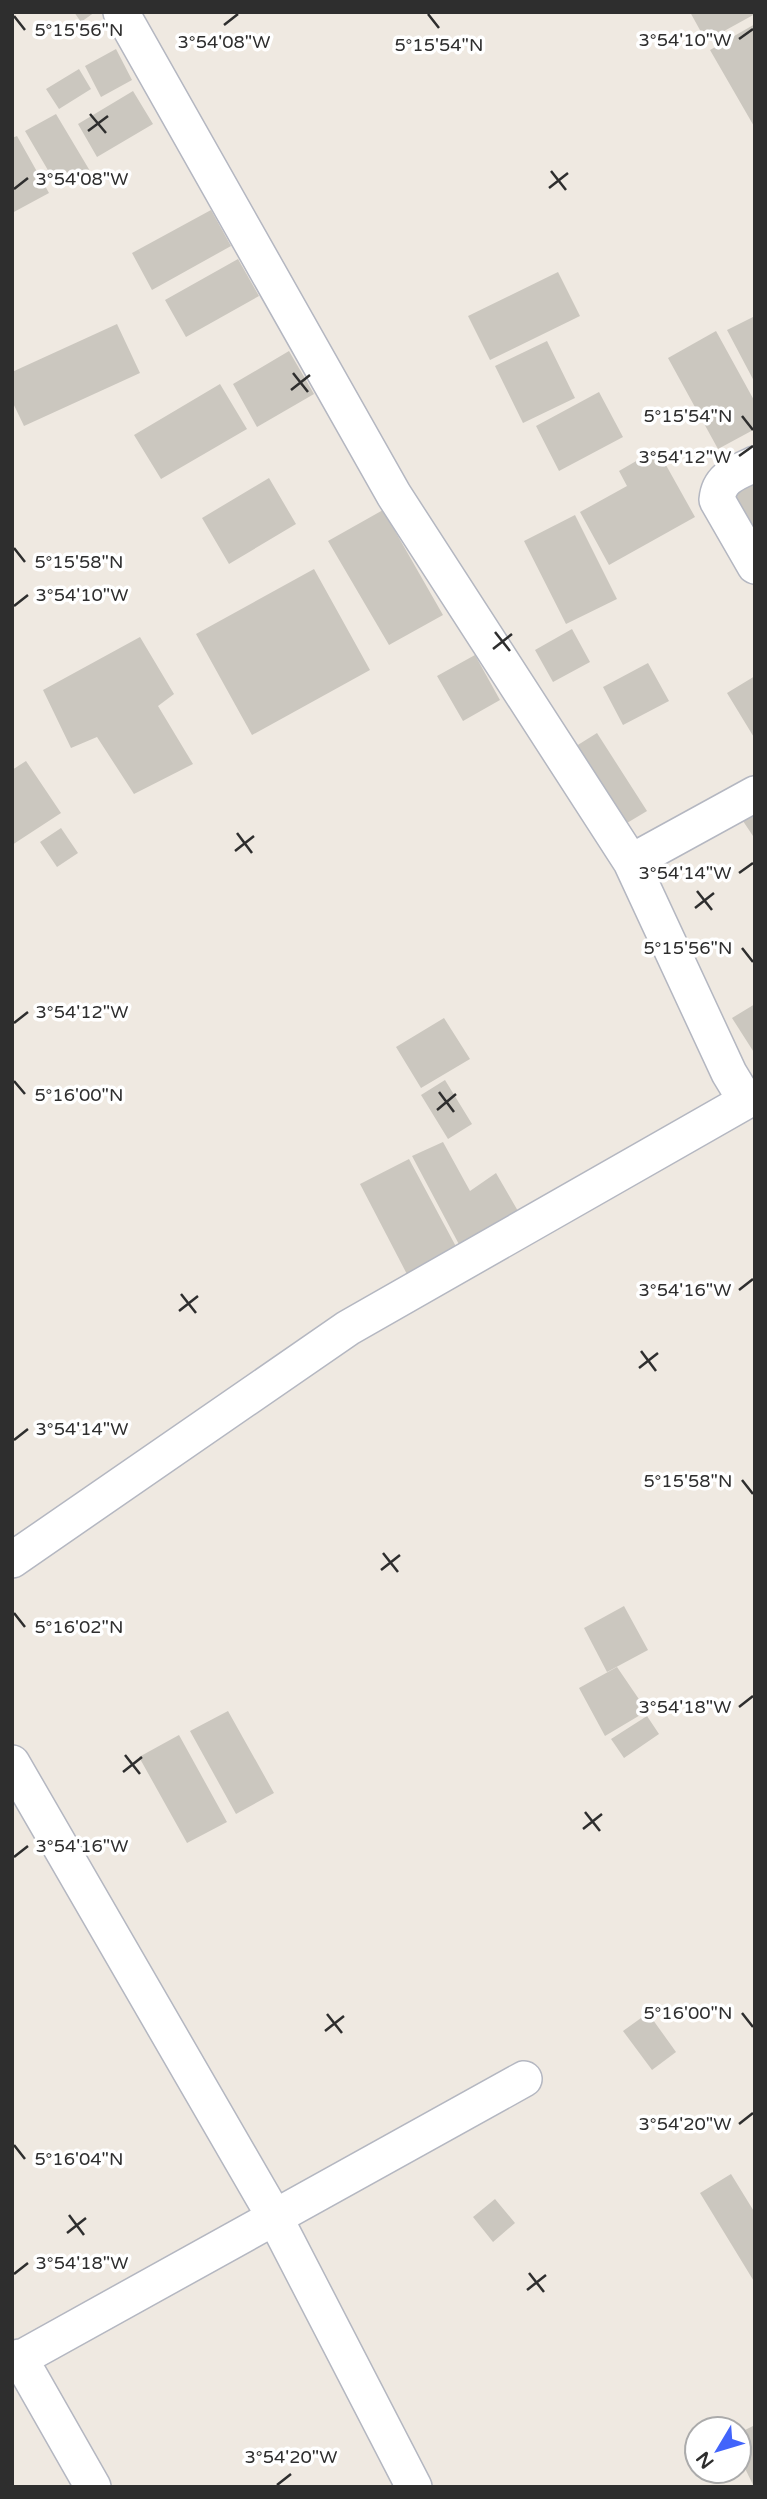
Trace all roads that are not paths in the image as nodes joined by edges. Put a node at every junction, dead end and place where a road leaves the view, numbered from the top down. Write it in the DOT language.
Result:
graph roads {
  1 [pos="121,12"];
  2 [pos="755,464"];
  3 [pos="755,566"];
  4 [pos="755,794"];
  5 [pos="631,862"];
  6 [pos="750,1099"];
  7 [pos="12,1560"];
  8 [pos="12,1763"];
  9 [pos="524,2079"];
  10 [pos="274,2216"];
  11 [pos="16,2360"];
  12 [pos="93,2487"];
  13 [pos="414,2487"];
  1 -- 5 [label="street"];
  2 -- 3 [label="street"];
  4 -- 5 [label="street"];
  5 -- 6 [label="street"];
  6 -- 7 [label="street"];
  8 -- 10 [label="street"];
  9 -- 10 [label="street"];
  10 -- 11 [label="street"];
  10 -- 13 [label="street"];
  11 -- 12 [label="street"];
}
